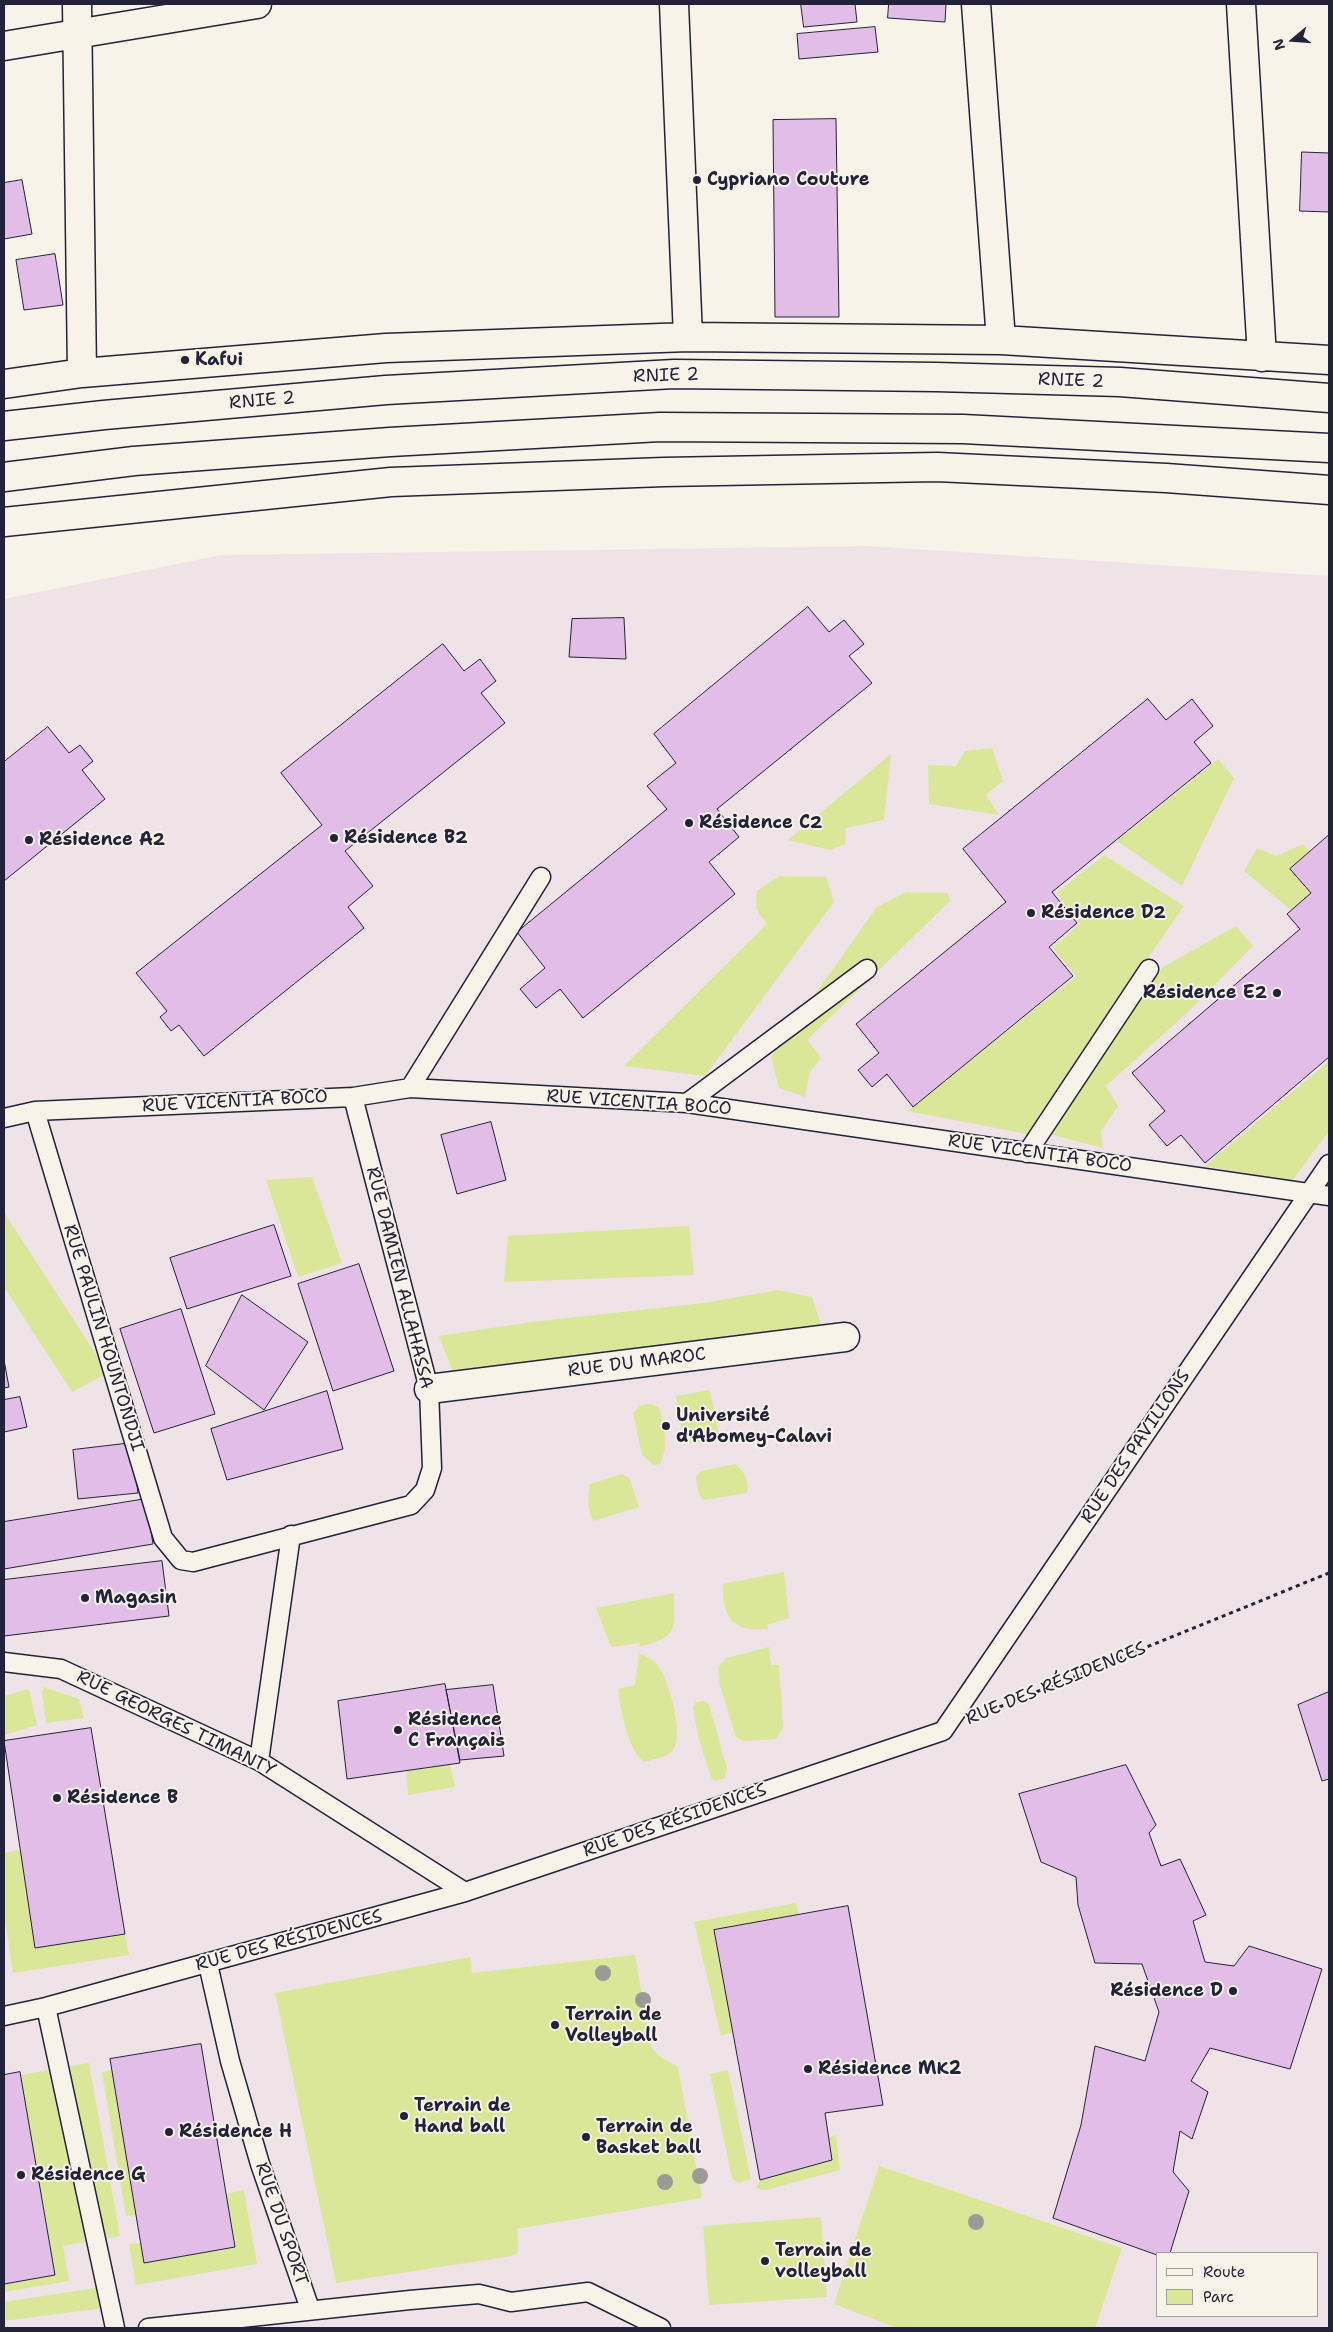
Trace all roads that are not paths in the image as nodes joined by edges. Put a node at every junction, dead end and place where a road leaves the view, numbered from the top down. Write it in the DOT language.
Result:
graph roads {
  1 [pos="77,4"];
  2 [pos="257,4"];
  3 [pos="674,4"];
  4 [pos="976,4"];
  5 [pos="1241,4"];
  6 [pos="78,34"];
  7 [pos="4,46"];
  8 [pos="688,337"];
  9 [pos="1001,340"];
  10 [pos="1262,357"];
  11 [pos="1329,360"];
  12 [pos="82,373"];
  13 [pos="4,384"];
  14 [pos="1329,398"];
  15 [pos="4,426"];
  16 [pos="1329,448"];
  17 [pos="4,477"];
  18 [pos="1329,490"];
  19 [pos="4,522"];
  20 [pos="541,877"];
  21 [pos="867,969"];
  22 [pos="1149,969"];
  23 [pos="410,1088"];
  24 [pos="352,1097"];
  25 [pos="687,1103"];
  26 [pos="35,1111"];
  27 [pos="4,1118"];
  28 [pos="1027,1153"];
  29 [pos="1329,1164"];
  30 [pos="1310,1192"];
  31 [pos="1329,1196"];
  32 [pos="845,1337"];
  33 [pos="429,1389"];
  34 [pos="291,1535"];
  35 [pos="4,1662"];
  36 [pos="943,1730"];
  37 [pos="259,1761"];
  38 [pos="465,1892"];
  39 [pos="208,1964"];
  40 [pos="46,2007"];
  41 [pos="4,2016"];
  42 [pos="310,2309"];
  43 [pos="115,2328"];
  44 [pos="148,2328"];
  45 [pos="661,2328"];
  1 -- 6 [label="main road"];
  2 -- 6 [label="main road"];
  3 -- 8 [label="main road"];
  4 -- 9 [label="main road"];
  5 -- 10 [label="main road"];
  6 -- 7 [label="main road"];
  6 -- 12 [label="main road"];
  8 -- 9 [label="main road"];
  8 -- 12 [label="main road"];
  9 -- 10 [label="main road"];
  10 -- 11 [label="main road"];
  12 -- 13 [label="main road"];
  14 -- 15 [label="main road, RNIE 2 / RNIE 2"];
  16 -- 17 [label="main road"];
  18 -- 19 [label="main road"];
  20 -- 23 [label="lane"];
  21 -- 25 [label="lane"];
  22 -- 28 [label="lane"];
  23 -- 24 [label="lane, RUE VICENTIA BOCO"];
  23 -- 25 [label="lane, RUE VICENTIA BOCO"];
  24 -- 26 [label="lane, RUE VICENTIA BOCO"];
  24 -- 33 [label="lane, RUE DAMIEN ALLAHASSA"];
  25 -- 28 [label="lane, RUE VICENTIA BOCO"];
  26 -- 27 [label="lane, RUE VICENTIA BOCO"];
  26 -- 34 [label="lane, RUE PAULIN HOUNTONDJI"];
  28 -- 30 [label="lane, RUE VICENTIA BOCO"];
  29 -- 30 [label="lane, RUE DES PAVILLONS"];
  30 -- 31 [label="lane, RUE VICENTIA BOCO"];
  30 -- 36 [label="lane, RUE DES PAVILLONS"];
  32 -- 33 [label="main road, RUE DU MAROC"];
  33 -- 34 [label="lane, RUE DAMIEN ALLAHASSA"];
  34 -- 37 [label="lane"];
  35 -- 37 [label="lane, RUE GEORGES TIMANTY"];
  36 -- 38 [label="lane, RUE DES RÉSIDENCES"];
  37 -- 38 [label="lane, RUE GEORGES TIMANTY"];
  38 -- 39 [label="lane, RUE DES RÉSIDENCES"];
  39 -- 40 [label="lane, RUE DES RÉSIDENCES"];
  39 -- 42 [label="lane, RUE DU SPORT"];
  40 -- 41 [label="lane, RUE DES RÉSIDENCES"];
  40 -- 43 [label="lane"];
  42 -- 44 [label="lane"];
  42 -- 45 [label="lane"];
}
